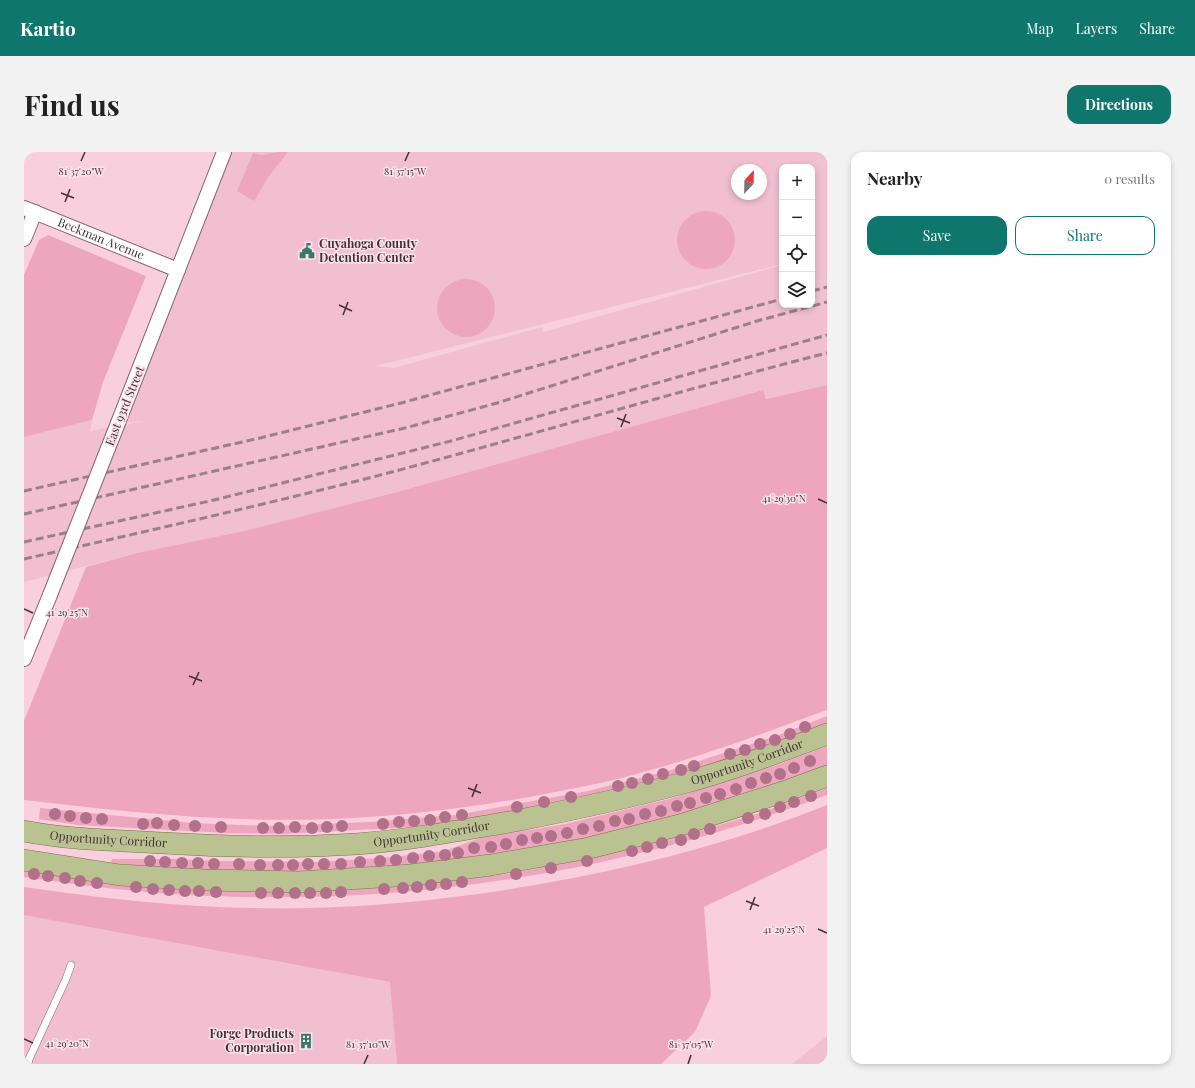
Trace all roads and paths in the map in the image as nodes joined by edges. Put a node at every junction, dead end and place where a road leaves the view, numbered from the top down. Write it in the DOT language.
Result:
graph roads {
  1 [pos="224,152"];
  2 [pos="29,210"];
  3 [pos="24,239"];
  4 [pos="178,270"];
  5 [pos="24,659"];
  6 [pos="827,734"];
  7 [pos="827,776"];
  8 [pos="24,831"];
  9 [pos="24,860"];
  10 [pos="71,965"];
  11 [pos="28,1064"];
  1 -- 4 [label="street, East 93rd Street"];
  2 -- 3 [label="street"];
  2 -- 4 [label="street, Beckman Avenue"];
  4 -- 5 [label="street, East 93rd Street, bridge"];
  6 -- 8 [label="main road, Opportunity Corridor"];
  7 -- 9 [label="main road"];
  10 -- 11 [label="lane"];
}
